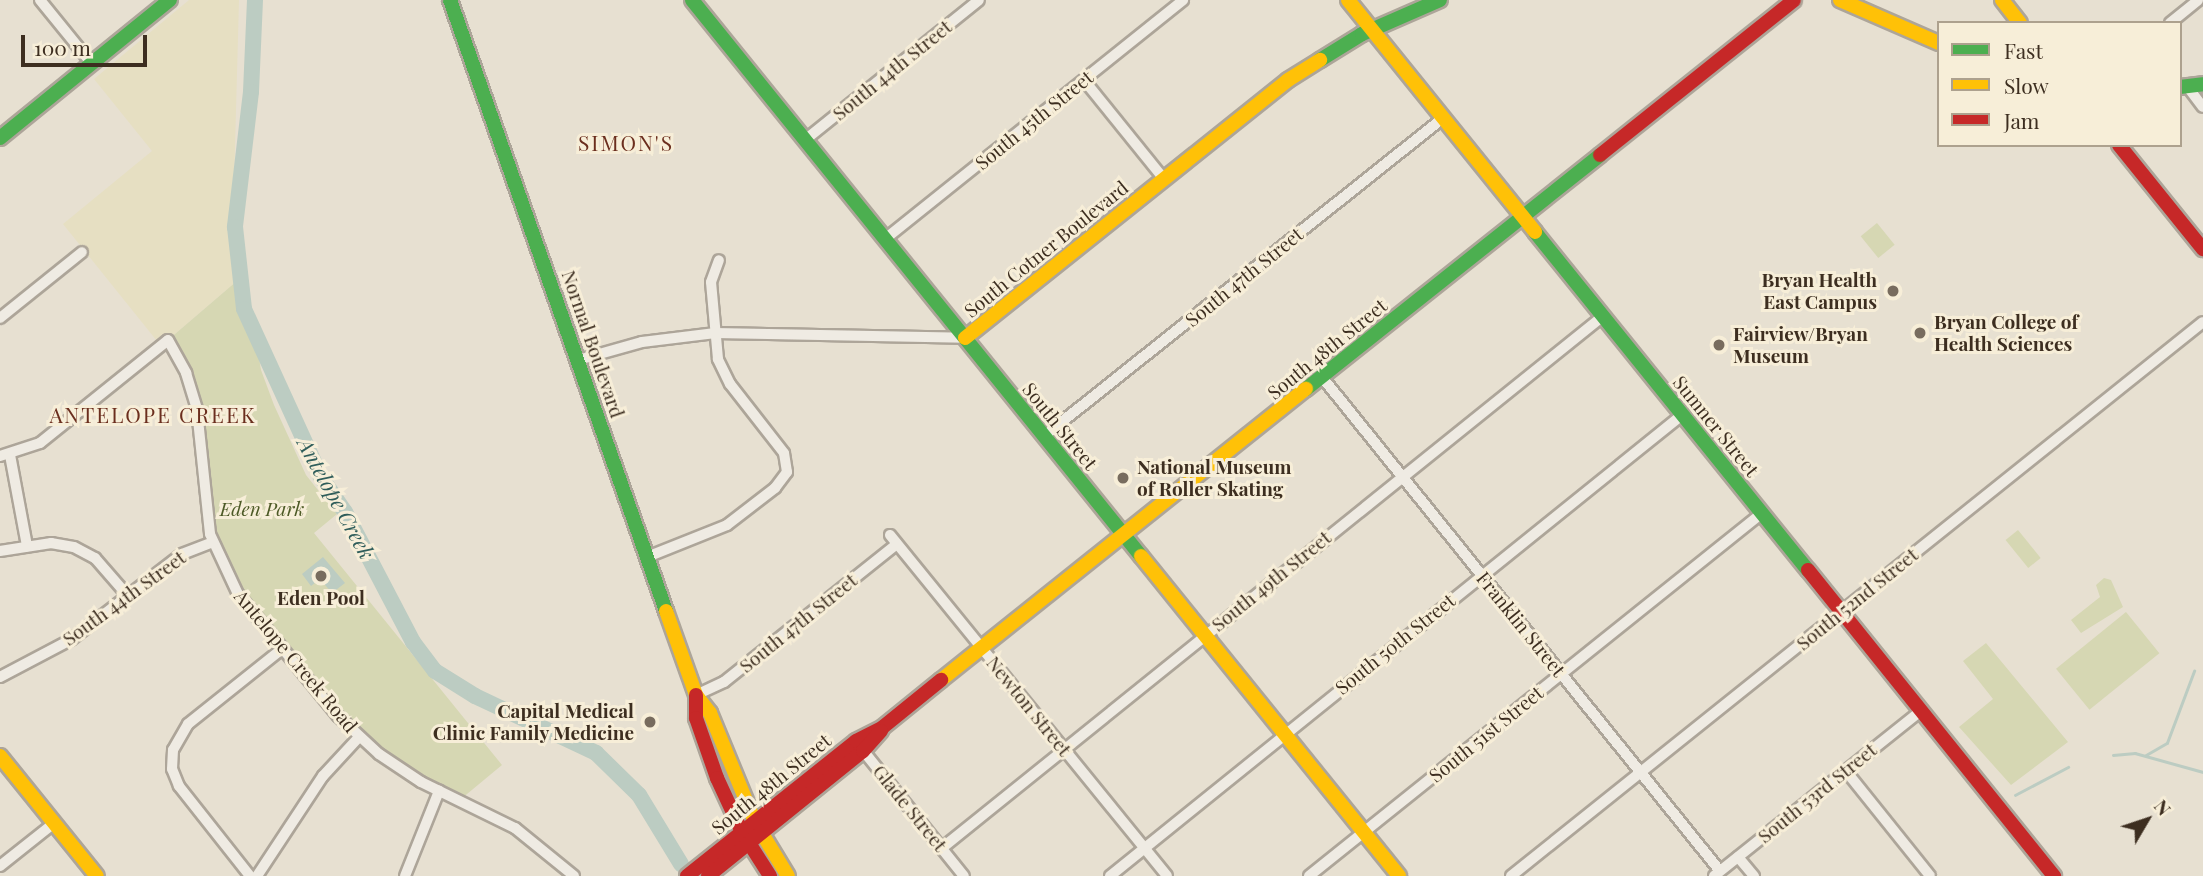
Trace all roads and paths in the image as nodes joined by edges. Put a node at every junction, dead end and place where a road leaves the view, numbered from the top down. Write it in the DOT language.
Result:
graph roads {
  1 [pos="40,0"];
  2 [pos="170,0"];
  3 [pos="692,0"];
  4 [pos="978,0"];
  5 [pos="1182,0"];
  6 [pos="1348,0"];
  7 [pos="1440,0"];
  8 [pos="1794,0"];
  9 [pos="1840,0"];
  10 [pos="2002,0"];
  11 [pos="2198,0"];
  12 [pos="452,2"];
  13 [pos="2018,21"];
  14 [pos="2172,21"];
  15 [pos="1372,29"];
  16 [pos="1937,42"];
  17 [pos="92,64"];
  18 [pos="1084,80"];
  19 [pos="2203,84"];
  20 [pos="2183,87"];
  21 [pos="2203,107"];
  22 [pos="1443,118"];
  23 [pos="0,138"];
  24 [pos="805,140"];
  25 [pos="2121,147"];
  26 [pos="1164,179"];
  27 [pos="1522,217"];
  28 [pos="885,239"];
  29 [pos="2203,249"];
  30 [pos="82,252"];
  31 [pos="719,260"];
  32 [pos="1602,316"];
  33 [pos="0,318"];
  34 [pos="2203,322"];
  35 [pos="715,333"];
  36 [pos="965,338"];
  37 [pos="578,360"];
  38 [pos="1322,377"];
  39 [pos="1682,415"];
  40 [pos="1044,436"];
  41 [pos="5,456"];
  42 [pos="1402,476"];
  43 [pos="1762,513"];
  44 [pos="1124,536"];
  45 [pos="893,540"];
  46 [pos="213,542"];
  47 [pos="27,546"];
  48 [pos="0,551"];
  49 [pos="647,557"];
  50 [pos="1482,575"];
  51 [pos="128,596"];
  52 [pos="1841,612"];
  53 [pos="1204,635"];
  54 [pos="282,649"];
  55 [pos="982,649"];
  56 [pos="1561,674"];
  57 [pos="0,677"];
  58 [pos="696,695"];
  59 [pos="1921,711"];
  60 [pos="1283,733"];
  61 [pos="359,737"];
  62 [pos="860,746"];
  63 [pos="1065,749"];
  64 [pos="0,756"];
  65 [pos="1846,771"];
  66 [pos="1641,772"];
  67 [pos="439,791"];
  68 [pos="54,823"];
  69 [pos="758,828"];
  70 [pos="1363,832"];
  71 [pos="745,838"];
  72 [pos="942,848"];
  73 [pos="1144,848"];
  74 [pos="1738,857"];
  75 [pos="0,866"];
  76 [pos="1717,873"];
  77 [pos="97,876"];
  78 [pos="250,876"];
  79 [pos="257,876"];
  80 [pos="405,876"];
  81 [pos="574,876"];
  82 [pos="687,876"];
  83 [pos="708,876"];
  84 [pos="770,876"];
  85 [pos="788,876"];
  86 [pos="964,876"];
  87 [pos="1110,876"];
  88 [pos="1167,876"];
  89 [pos="1310,876"];
  90 [pos="1399,876"];
  91 [pos="1511,876"];
  92 [pos="1754,876"];
  93 [pos="1930,876"];
  94 [pos="2054,876"];
  1 -- 17 [label="street"];
  2 -- 17 [label="main road"];
  3 -- 24 [label="main road, South Street"];
  4 -- 24 [label="street, South 44th Street"];
  5 -- 18 [label="street, South 45th Street"];
  6 -- 15 [label="main road, Sumner Street"];
  7 -- 15 [label="main road, South Cotner Boulevard"];
  8 -- 27 [label="main road, South 48th Street"];
  9 -- 16 [label="main road"];
  10 -- 13 [label="main road"];
  11 -- 14 [label="street"];
  12 -- 37 [label="main road, Normal Boulevard"];
  15 -- 22 [label="main road, Sumner Street"];
  15 -- 26 [label="main road, South Cotner Boulevard"];
  17 -- 23 [label="main road"];
  18 -- 26 [label="street"];
  18 -- 28 [label="street, South 45th Street"];
  19 -- 20 [label="main road"];
  20 -- 21 [label="street"];
  22 -- 27 [label="main road, Sumner Street"];
  22 -- 40 [label="street, South 47th Street"];
  24 -- 28 [label="main road, South Street"];
  25 -- 29 [label="main road"];
  26 -- 36 [label="main road, South Cotner Boulevard"];
  27 -- 32 [label="main road, Sumner Street"];
  27 -- 38 [label="main road, South 48th Street"];
  28 -- 36 [label="main road, South Street"];
  30 -- 33 [label="street"];
  31 -- 35 [label="street"];
  32 -- 39 [label="main road, Sumner Street"];
  32 -- 42 [label="street, South 49th Street"];
  34 -- 52 [label="street, South 52nd Street"];
  35 -- 36 [label="street, South Cotner Boulevard"];
  35 -- 37 [label="street, South Cotner Boulevard"];
  35 -- 49 [label="street"];
  36 -- 40 [label="main road, South Street"];
  37 -- 49 [label="main road, Normal Boulevard"];
  38 -- 42 [label="street, Franklin Street"];
  38 -- 44 [label="main road, South 48th Street"];
  39 -- 43 [label="main road, Sumner Street"];
  39 -- 50 [label="street, South 50th Street"];
  40 -- 44 [label="main road, South Street"];
  41 -- 46 [label="street, Antelope Creek Road"];
  41 -- 47 [label="street"];
  42 -- 50 [label="street, Franklin Street"];
  42 -- 53 [label="street, South 49th Street"];
  43 -- 52 [label="main road, Sumner Street"];
  43 -- 56 [label="street, South 51st Street"];
  44 -- 53 [label="main road, South Street"];
  44 -- 55 [label="main road, South 48th Street"];
  45 -- 55 [label="street, Newton Street"];
  45 -- 58 [label="street, South 47th Street"];
  46 -- 51 [label="street, South 44th Street"];
  46 -- 54 [label="street, Antelope Creek Road"];
  47 -- 48 [label="street"];
  47 -- 51 [label="street"];
  49 -- 58 [label="main road, Normal Boulevard"];
  50 -- 56 [label="street, Franklin Street"];
  50 -- 60 [label="street, South 50th Street"];
  51 -- 57 [label="street, South 44th Street"];
  52 -- 59 [label="main road, Sumner Street"];
  52 -- 66 [label="street, South 52nd Street"];
  53 -- 60 [label="main road, South Street"];
  53 -- 63 [label="street, South 49th Street"];
  54 -- 61 [label="street, Antelope Creek Road"];
  54 -- 78 [label="street"];
  55 -- 62 [label="main road, South 48th Street"];
  55 -- 63 [label="street, Newton Street"];
  56 -- 66 [label="street, Franklin Street"];
  56 -- 70 [label="street, South 51st Street"];
  58 -- 69 [label="main road, Normal Boulevard"];
  58 -- 71 [label="main road, Normal Boulevard"];
  59 -- 65 [label="street, South 53rd Street"];
  59 -- 94 [label="main road, Sumner Street"];
  60 -- 70 [label="main road, South Street"];
  60 -- 73 [label="street, South 50th Street"];
  61 -- 67 [label="street, Antelope Creek Road"];
  61 -- 79 [label="street"];
  62 -- 69 [label="main road, South 48th Street"];
  62 -- 72 [label="street, Glade Street"];
  63 -- 72 [label="street, South 49th Street"];
  63 -- 73 [label="street, Newton Street"];
  64 -- 68 [label="main road"];
  65 -- 74 [label="street, South 53rd Street"];
  65 -- 93 [label="street"];
  66 -- 76 [label="street, Franklin Street"];
  66 -- 91 [label="street, South 52nd Street"];
  67 -- 80 [label="street"];
  67 -- 81 [label="street, Antelope Creek Road"];
  68 -- 75 [label="street"];
  68 -- 77 [label="main road"];
  69 -- 71 [label="main road, South 48th Street"];
  69 -- 85 [label="main road, Normal Boulevard"];
  70 -- 89 [label="street, South 51st Street"];
  70 -- 90 [label="main road, South Street"];
  71 -- 82 [label="main road, South 48th Street"];
  71 -- 83 [label="main road, South 48th Street"];
  71 -- 84 [label="main road, Normal Boulevard"];
  72 -- 86 [label="street, Glade Street"];
  73 -- 87 [label="street, South 50th Street"];
  73 -- 88 [label="street, Newton Street"];
  74 -- 76 [label="street, South 53rd Street"];
  74 -- 92 [label="street"];
}
